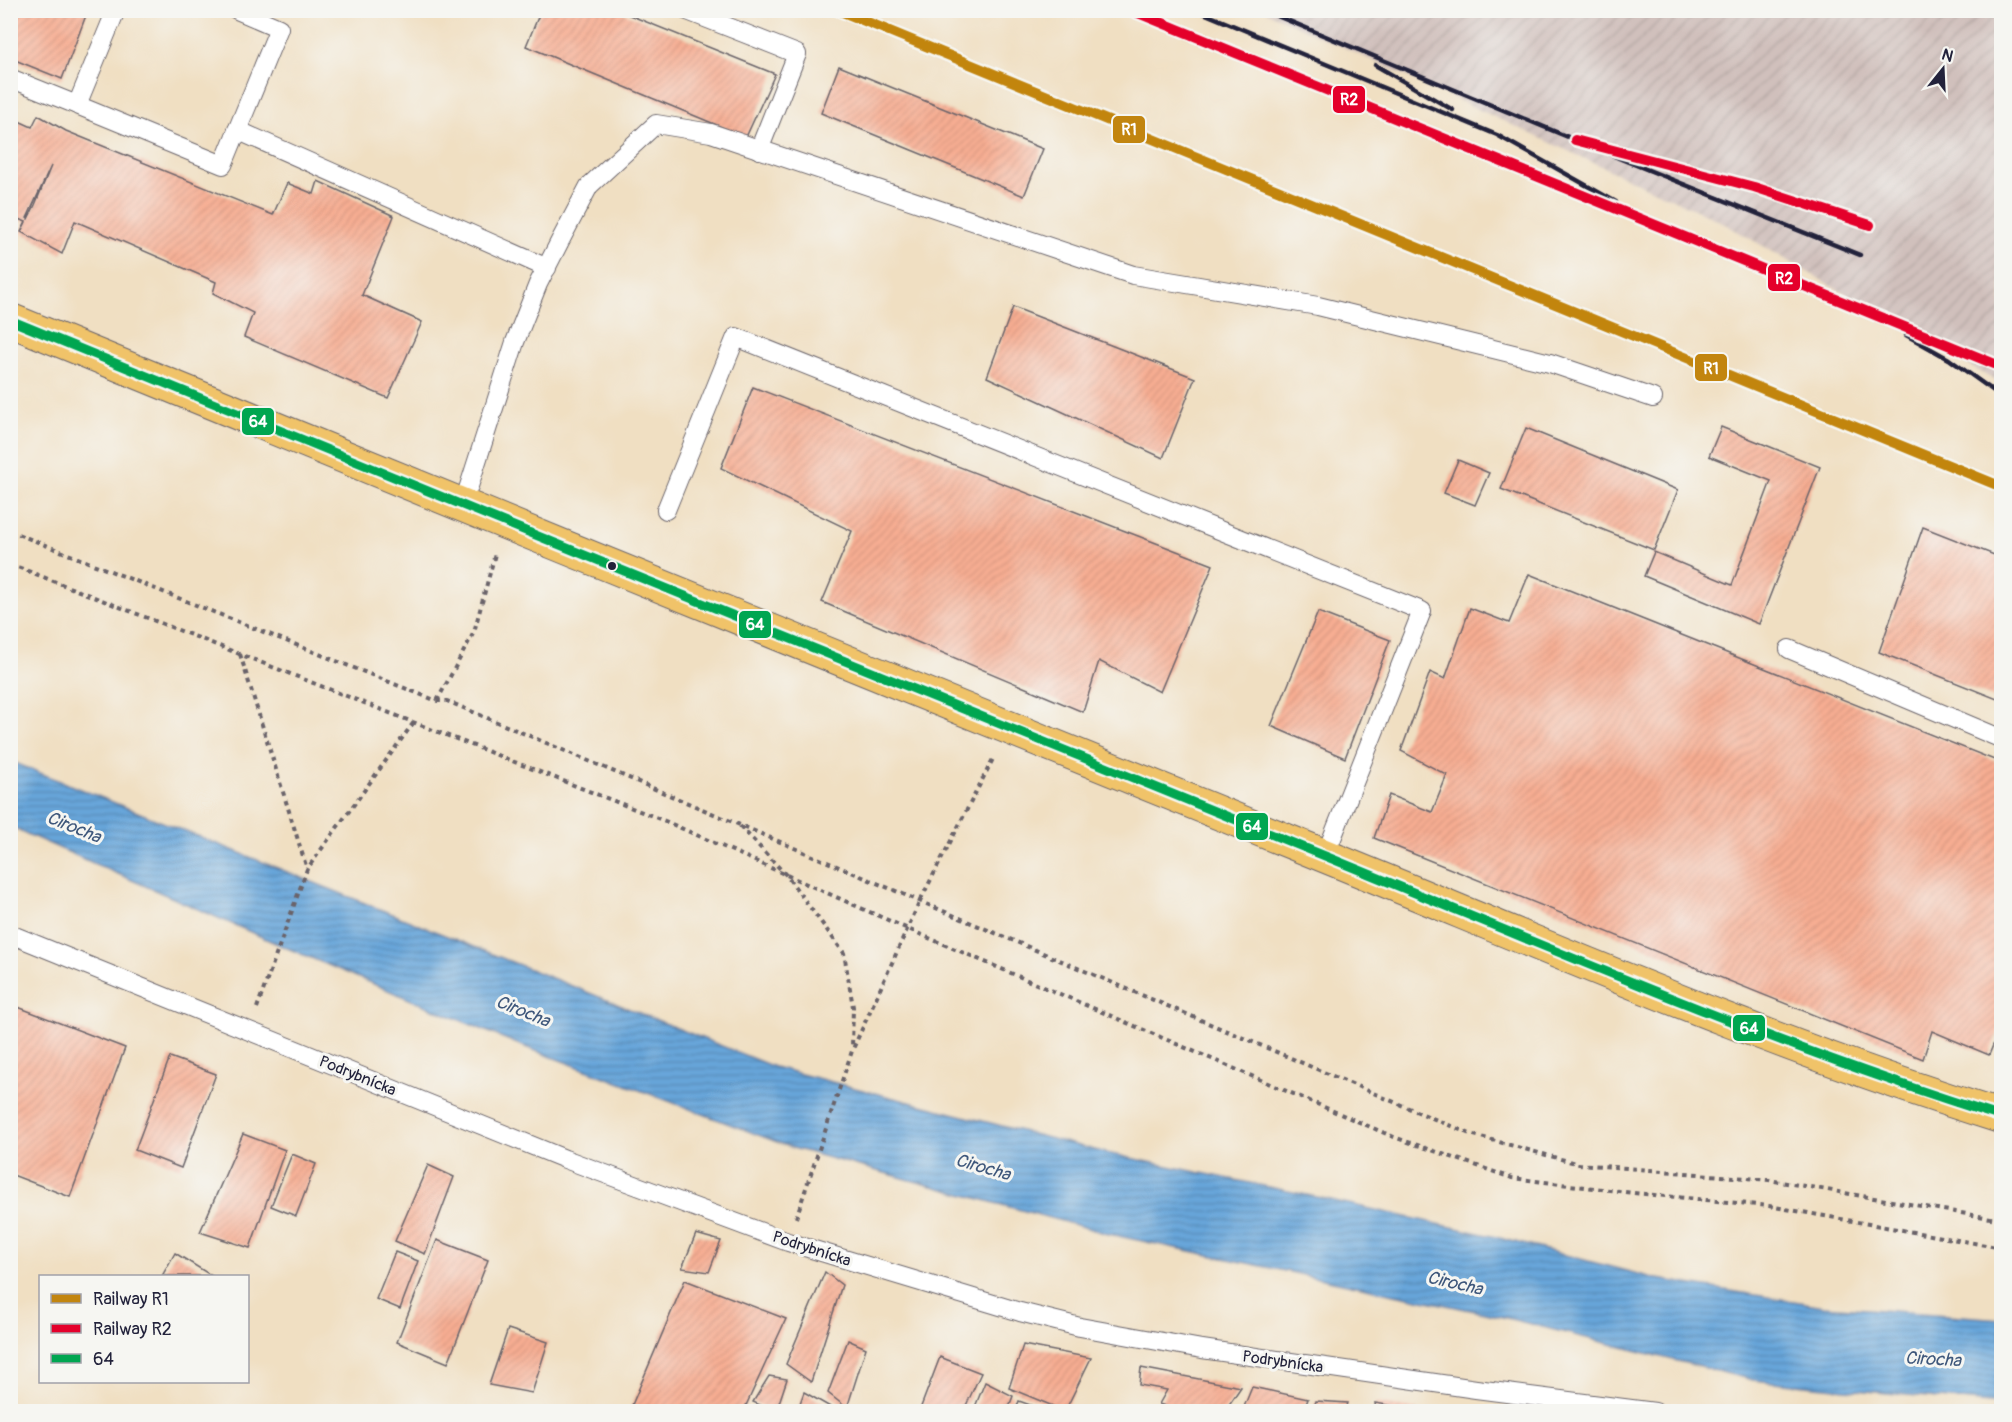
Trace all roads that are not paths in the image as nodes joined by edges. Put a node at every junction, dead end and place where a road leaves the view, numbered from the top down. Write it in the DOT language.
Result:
graph roads {
  1 [pos="116,10"];
  2 [pos="237,10"];
  3 [pos="685,10"];
  4 [pos="10,78"];
  5 [pos="77,105"];
  6 [pos="237,130"];
  7 [pos="759,150"];
  8 [pos="547,268"];
  9 [pos="10,320"];
  10 [pos="1653,398"];
  11 [pos="463,505"];
  12 [pos="666,510"];
  13 [pos="1789,649"];
  14 [pos="2001,739"];
  15 [pos="1325,856"];
  16 [pos="10,934"];
  17 [pos="2001,1117"];
  18 [pos="1655,1412"];
  1 -- 5 [label="lane"];
  2 -- 6 [label="lane"];
  3 -- 7 [label="lane"];
  4 -- 5 [label="lane"];
  5 -- 6 [label="lane"];
  6 -- 8 [label="lane"];
  7 -- 8 [label="lane"];
  7 -- 10 [label="lane"];
  8 -- 11 [label="lane"];
  9 -- 11 [label="main road"];
  11 -- 15 [label="main road"];
  12 -- 15 [label="lane"];
  13 -- 14 [label="lane"];
  15 -- 17 [label="main road"];
  16 -- 18 [label="lane, Podrybnícka"];
}
